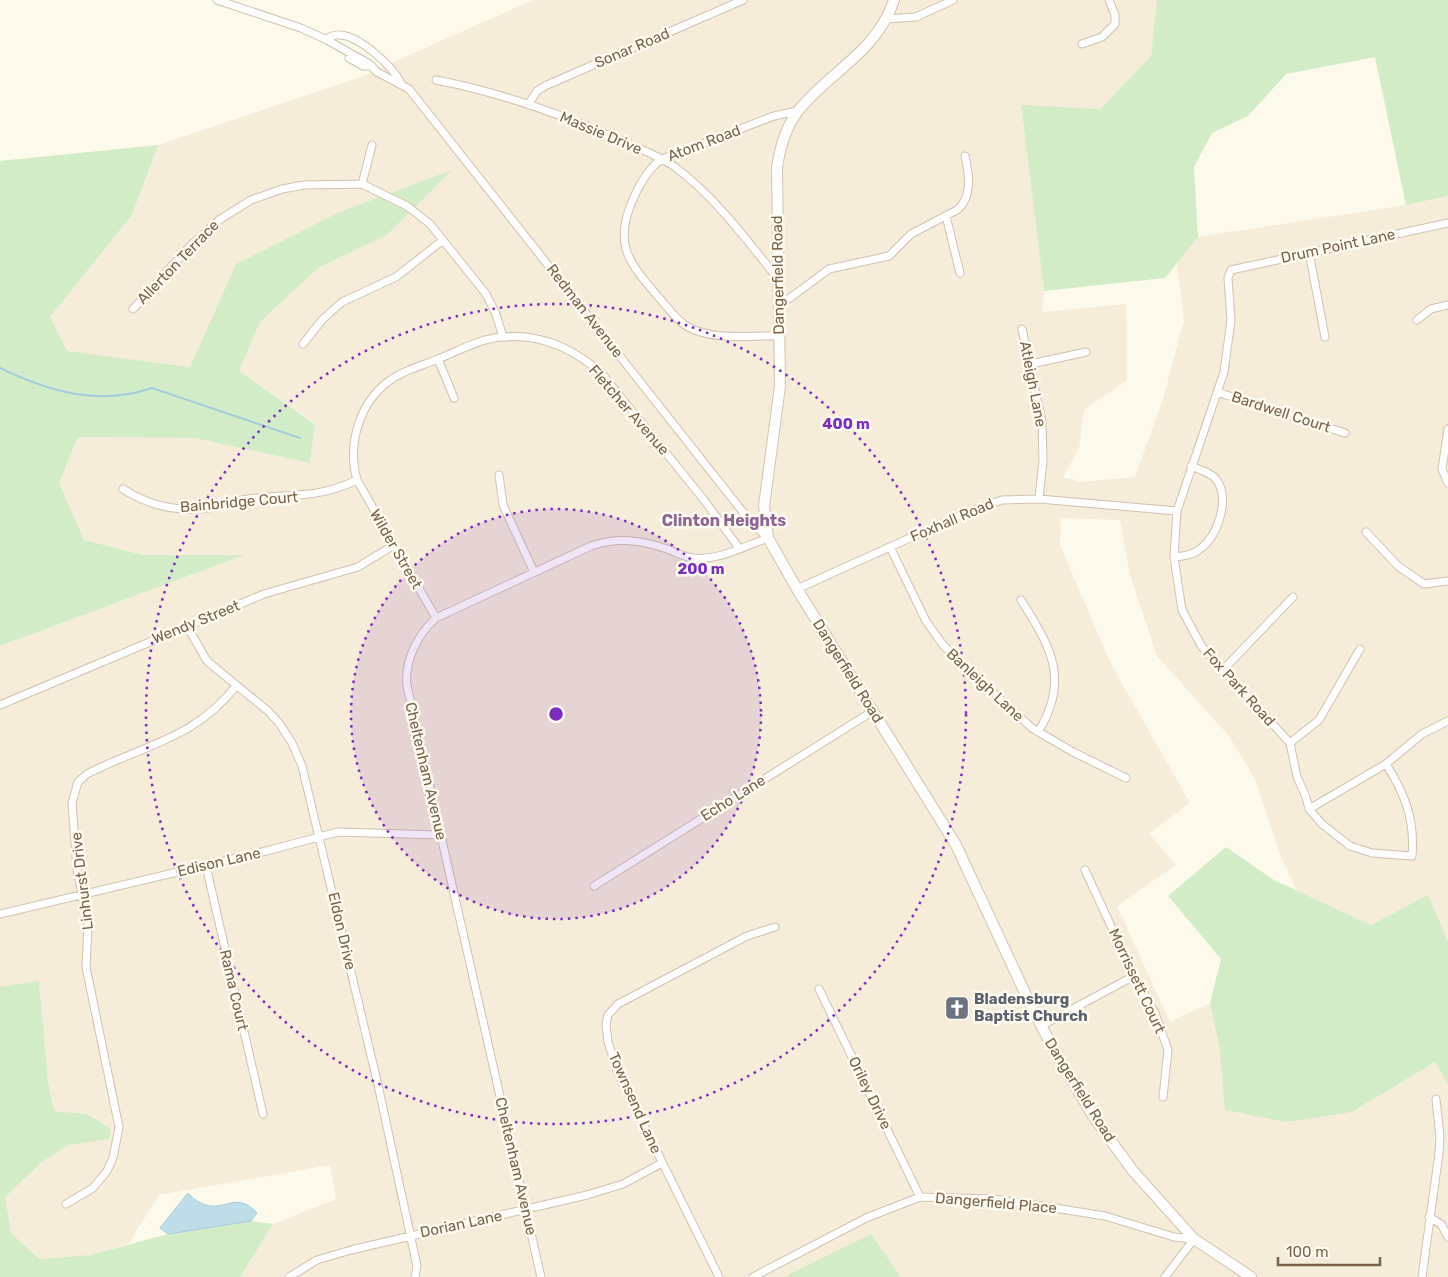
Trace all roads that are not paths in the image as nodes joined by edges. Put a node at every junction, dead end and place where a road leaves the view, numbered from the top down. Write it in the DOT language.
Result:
graph roads {
  1 [pos="217,0"];
  2 [pos="743,0"];
  3 [pos="894,0"];
  4 [pos="953,0"];
  5 [pos="1109,0"];
  6 [pos="887,19"];
  7 [pos="325,39"];
  8 [pos="1082,44"];
  9 [pos="436,80"];
  10 [pos="402,84"];
  11 [pos="528,105"];
  12 [pos="798,111"];
  13 [pos="372,145"];
  14 [pos="965,156"];
  15 [pos="662,159"];
  16 [pos="362,184"];
  17 [pos="946,216"];
  18 [pos="1448,223"];
  19 [pos="443,240"];
  20 [pos="1309,252"];
  21 [pos="1230,272"];
  22 [pos="960,273"];
  23 [pos="778,279"];
  24 [pos="778,303"];
  25 [pos="1448,304"];
  26 [pos="133,309"];
  27 [pos="1417,320"];
  28 [pos="1022,329"];
  29 [pos="779,336"];
  30 [pos="503,337"];
  31 [pos="1326,337"];
  32 [pos="303,344"];
  33 [pos="1086,352"];
  34 [pos="438,359"];
  35 [pos="1031,364"];
  36 [pos="1217,392"];
  37 [pos="454,398"];
  38 [pos="1448,429"];
  39 [pos="1345,433"];
  40 [pos="1191,466"];
  41 [pos="499,475"];
  42 [pos="357,480"];
  43 [pos="1448,483"];
  44 [pos="123,489"];
  45 [pos="1039,499"];
  46 [pos="1177,511"];
  47 [pos="1366,532"];
  48 [pos="768,538"];
  49 [pos="394,545"];
  50 [pos="890,547"];
  51 [pos="739,548"];
  52 [pos="1174,558"];
  53 [pos="534,572"];
  54 [pos="1448,581"];
  55 [pos="797,590"];
  56 [pos="1294,597"];
  57 [pos="1021,600"];
  58 [pos="436,618"];
  59 [pos="187,626"];
  60 [pos="1360,650"];
  61 [pos="1222,670"];
  62 [pos="236,686"];
  63 [pos="0,705"];
  64 [pos="873,711"];
  65 [pos="1448,721"];
  66 [pos="1038,732"];
  67 [pos="1290,743"];
  68 [pos="1386,764"];
  69 [pos="1126,778"];
  70 [pos="1309,809"];
  71 [pos="440,835"];
  72 [pos="320,837"];
  73 [pos="206,866"];
  74 [pos="1085,870"];
  75 [pos="594,886"];
  76 [pos="82,895"];
  77 [pos="0,914"];
  78 [pos="775,927"];
  79 [pos="1134,976"];
  80 [pos="819,989"];
  81 [pos="1041,1026"];
  82 [pos="1163,1096"];
  83 [pos="1436,1099"];
  84 [pos="263,1114"];
  85 [pos="662,1163"];
  86 [pos="920,1196"];
  87 [pos="66,1204"];
  88 [pos="526,1210"];
  89 [pos="1429,1217"];
  90 [pos="410,1235"];
  91 [pos="1448,1237"];
  92 [pos="1194,1239"];
  93 [pos="289,1277"];
  94 [pos="415,1277"];
  95 [pos="541,1277"];
  96 [pos="719,1277"];
  97 [pos="753,1277"];
  98 [pos="1164,1277"];
  99 [pos="1251,1277"];
  100 [pos="1422,1277"];
  1 -- 7 [label="street"];
  2 -- 11 [label="street, Sonar Road"];
  3 -- 6 [label="street, Dangerfield Road"];
  4 -- 6 [label="street"];
  5 -- 8 [label="street"];
  6 -- 12 [label="street, Dangerfield Road"];
  7 -- 10 [label="street"];
  7 -- 10 [label="street"];
  9 -- 11 [label="street, Massie Drive"];
  10 -- 48 [label="street, Redman Avenue"];
  11 -- 15 [label="street, Massie Drive"];
  12 -- 15 [label="street, Atom Road"];
  12 -- 23 [label="street, Dangerfield Road"];
  13 -- 16 [label="street"];
  14 -- 17 [label="street"];
  15 -- 23 [label="street, Massie Drive"];
  15 -- 29 [label="street, Atom Road"];
  16 -- 19 [label="street, Allerton Terrace"];
  16 -- 26 [label="street, Allerton Terrace"];
  17 -- 22 [label="street"];
  17 -- 24 [label="street"];
  18 -- 20 [label="street, Drum Point Lane"];
  19 -- 30 [label="street, Allerton Terrace"];
  19 -- 32 [label="street"];
  20 -- 21 [label="street, Drum Point Lane"];
  20 -- 31 [label="street"];
  21 -- 36 [label="street, Fox Park Road"];
  23 -- 24 [label="street, Dangerfield Road"];
  24 -- 29 [label="street, Dangerfield Road"];
  25 -- 27 [label="street"];
  28 -- 35 [label="street, Atleigh Lane"];
  29 -- 48 [label="street, Dangerfield Road"];
  30 -- 34 [label="street, Fletcher Avenue"];
  30 -- 51 [label="street, Fletcher Avenue"];
  33 -- 35 [label="street"];
  34 -- 37 [label="street"];
  34 -- 42 [label="street, Fletcher Avenue"];
  35 -- 45 [label="street, Atleigh Lane"];
  36 -- 39 [label="street, Bardwell Court"];
  36 -- 40 [label="street, Fox Park Road"];
  38 -- 43 [label="street"];
  40 -- 46 [label="street, Fox Park Road"];
  40 -- 52 [label="street"];
  41 -- 53 [label="street"];
  42 -- 44 [label="street, Bainbridge Court"];
  42 -- 49 [label="street, Wilder Street"];
  45 -- 46 [label="street, Foxhall Road"];
  45 -- 50 [label="street, Foxhall Road"];
  46 -- 52 [label="street, Fox Park Road"];
  47 -- 54 [label="street"];
  48 -- 51 [label="street, Cheltenham Avenue"];
  48 -- 55 [label="street, Dangerfield Road"];
  49 -- 58 [label="street, Wilder Street"];
  49 -- 59 [label="street, Wendy Street"];
  50 -- 55 [label="street, Foxhall Road"];
  50 -- 66 [label="street, Banleigh Lane"];
  51 -- 53 [label="street, Cheltenham Avenue"];
  52 -- 61 [label="street, Fox Park Road"];
  53 -- 58 [label="street, Cheltenham Avenue"];
  55 -- 64 [label="street, Dangerfield Road"];
  56 -- 61 [label="street"];
  57 -- 66 [label="street"];
  58 -- 71 [label="street, Cheltenham Avenue"];
  59 -- 62 [label="street, Eldon Drive"];
  59 -- 63 [label="street, Wendy Street"];
  60 -- 67 [label="street"];
  61 -- 67 [label="street, Fox Park Road"];
  62 -- 72 [label="street, Eldon Drive"];
  62 -- 76 [label="street, Linhurst Drive"];
  64 -- 75 [label="street, Echo Lane"];
  64 -- 81 [label="street, Dangerfield Road"];
  65 -- 68 [label="street"];
  66 -- 69 [label="street, Banleigh Lane"];
  67 -- 70 [label="street"];
  68 -- 70 [label="street"];
  68 -- 70 [label="street"];
  71 -- 72 [label="street, Edison Lane"];
  71 -- 88 [label="street, Cheltenham Avenue"];
  72 -- 73 [label="street, Edison Lane"];
  72 -- 90 [label="street, Eldon Drive"];
  73 -- 76 [label="street, Edison Lane"];
  73 -- 84 [label="street, Rama Court"];
  74 -- 79 [label="street, Morrissett Court"];
  76 -- 77 [label="street, Edison Lane"];
  76 -- 87 [label="street, Linhurst Drive"];
  78 -- 85 [label="street, Townsend Lane"];
  79 -- 81 [label="street"];
  79 -- 82 [label="street, Morrissett Court"];
  80 -- 86 [label="street, Oriley Drive"];
  81 -- 92 [label="street, Dangerfield Road"];
  83 -- 89 [label="street"];
  85 -- 88 [label="street, Dorian Lane"];
  85 -- 96 [label="street, Townsend Lane"];
  86 -- 92 [label="street, Dangerfield Place"];
  86 -- 97 [label="street, Dangerfield Place"];
  88 -- 90 [label="street, Dorian Lane"];
  88 -- 95 [label="street, Cheltenham Avenue"];
  89 -- 91 [label="street"];
  89 -- 100 [label="street"];
  90 -- 93 [label="street, Dorian Lane"];
  90 -- 94 [label="street, Eldon Drive"];
  92 -- 98 [label="street"];
  92 -- 99 [label="street, Dangerfield Road"];
}
